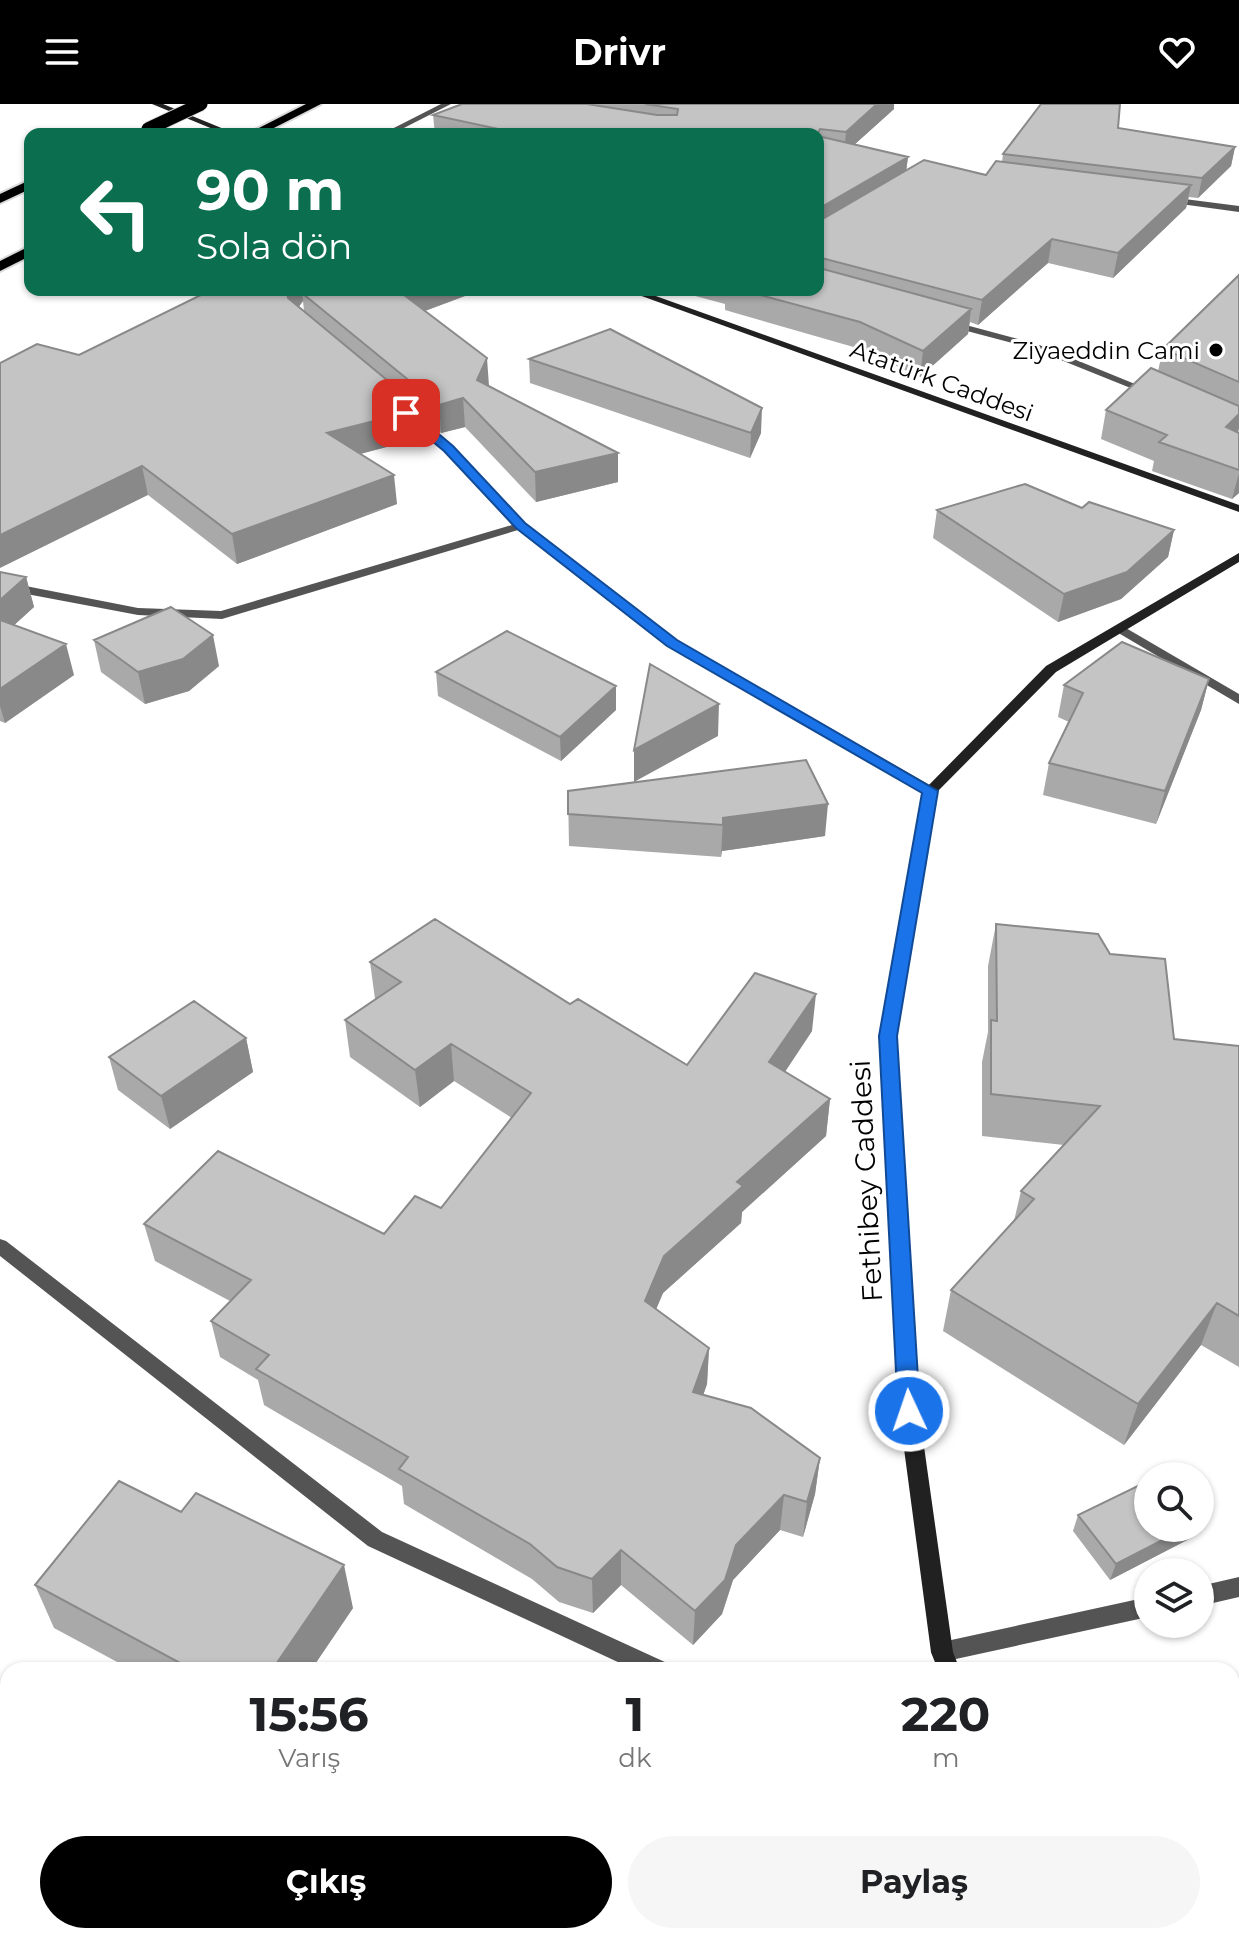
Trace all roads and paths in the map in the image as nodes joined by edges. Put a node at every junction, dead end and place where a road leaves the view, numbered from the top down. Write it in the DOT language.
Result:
graph roads {
  1 [pos="156,104"];
  2 [pos="201,104"];
  3 [pos="315,104"];
  4 [pos="447,104"];
  5 [pos="151,128"];
  6 [pos="217,128"];
  7 [pos="265,128"];
  8 [pos="398,128"];
  9 [pos="24,187"];
  10 [pos="0,199"];
  11 [pos="1162,200"];
  12 [pos="1239,209"];
  13 [pos="24,253"];
  14 [pos="0,267"];
  15 [pos="647,296"];
  16 [pos="933,319"];
  17 [pos="1167,400"];
  18 [pos="402,409"];
  19 [pos="1239,509"];
  20 [pos="520,526"];
  21 [pos="1239,557"];
  22 [pos="0,585"];
  23 [pos="1119,628"];
  24 [pos="1239,700"];
  25 [pos="930,791"];
  26 [pos="0,1246"];
  27 [pos="1239,1587"];
  28 [pos="1214,1593"];
  29 [pos="1134,1611"];
  30 [pos="945,1661"];
  31 [pos="642,1662"];
  1 -- 6 [label="street"];
  2 -- 5 [label="highway, bridge"];
  3 -- 7 [label="highway"];
  4 -- 8 [label="street"];
  9 -- 10 [label="highway"];
  11 -- 12 [label="street"];
  13 -- 14 [label="highway"];
  15 -- 19 [label="street, Atatürk Caddesi"];
  16 -- 17 [label="street"];
  18 -- 20 [label="street"];
  20 -- 22 [label="street"];
  20 -- 25 [label="street"];
  21 -- 23 [label="street"];
  23 -- 24 [label="street"];
  23 -- 25 [label="street"];
  25 -- 30 [label="street, Fethibey Caddesi"];
  26 -- 31 [label="street"];
  27 -- 28 [label="street"];
  29 -- 30 [label="street"];
}
